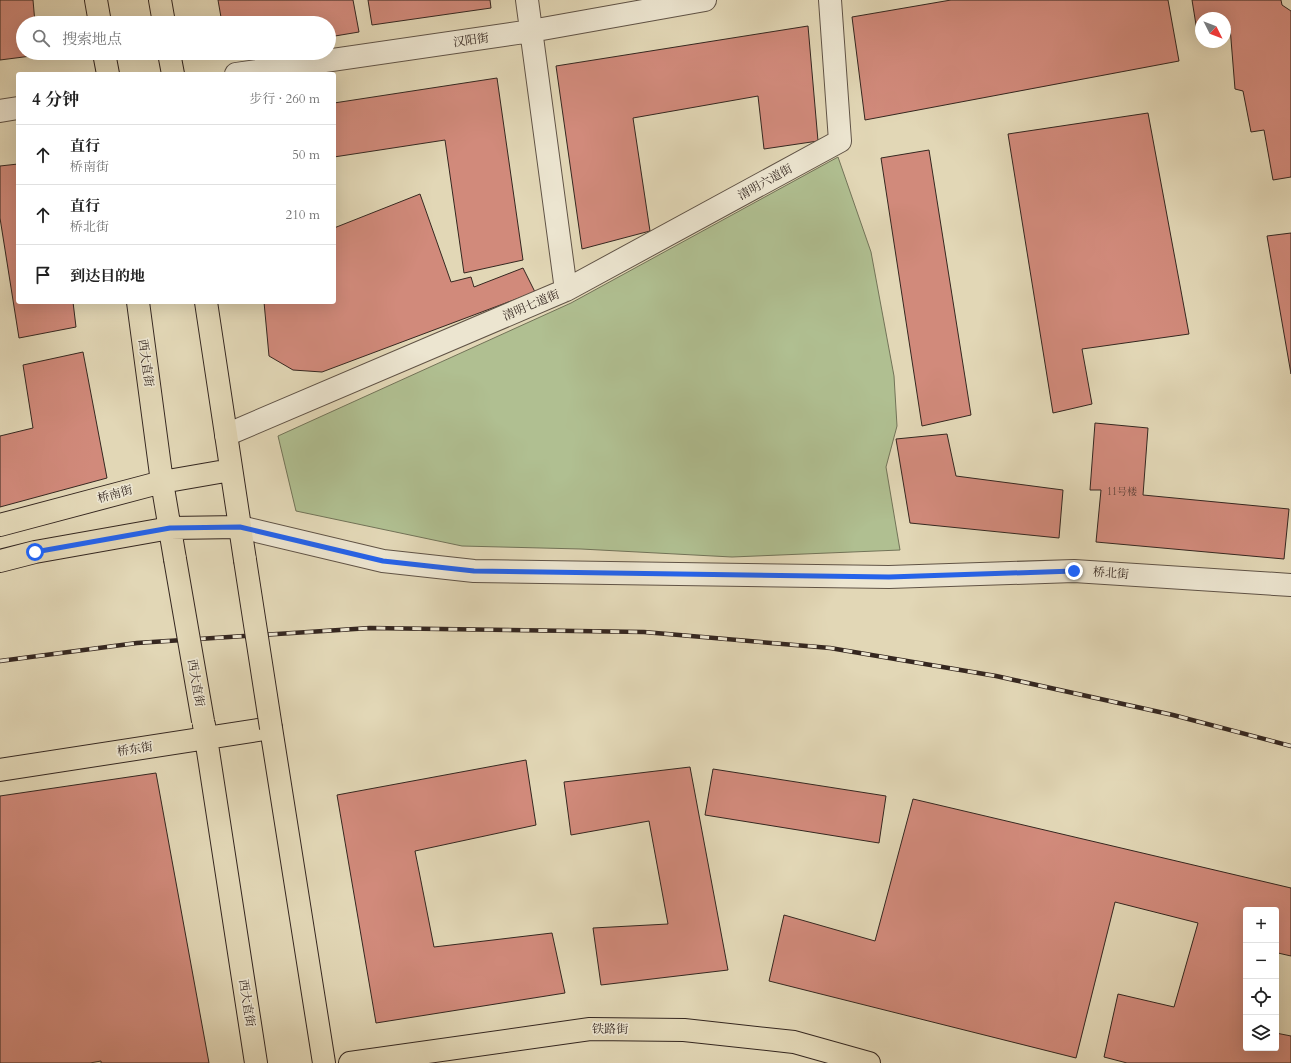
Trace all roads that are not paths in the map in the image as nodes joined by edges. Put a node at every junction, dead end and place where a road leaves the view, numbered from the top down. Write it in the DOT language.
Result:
graph roads {
  1 [pos="96,0"];
  2 [pos="160,0"];
  3 [pos="527,0"];
  4 [pos="705,0"];
  5 [pos="830,0"];
  6 [pos="99,16"];
  7 [pos="163,16"];
  8 [pos="531,31"];
  9 [pos="336,59"];
  10 [pos="105,60"];
  11 [pos="170,60"];
  12 [pos="332,60"];
  13 [pos="108,72"];
  14 [pos="173,72"];
  15 [pos="250,72"];
  16 [pos="16,108"];
  17 [pos="0,111"];
  18 [pos="566,290"];
  19 [pos="138,304"];
  20 [pos="206,304"];
  21 [pos="226,435"];
  22 [pos="231,470"];
  23 [pos="162,482"];
  24 [pos="0,525"];
  25 [pos="240,527"];
  26 [pos="170,528"];
  27 [pos="0,561"];
  28 [pos="1291,585"];
  29 [pos="271,728"];
  30 [pos="204,730"];
  31 [pos="0,770"];
  32 [pos="256,1063"];
  33 [pos="324,1063"];
  34 [pos="350,1063"];
  35 [pos="870,1063"];
  1 -- 6 [label="main road"];
  2 -- 7 [label="main road"];
  3 -- 8 [label="street, 清明七道街"];
  4 -- 8 [label="street, 汉阳街"];
  5 -- 18 [label="street, 清明六道街"];
  8 -- 9 [label="street, 汉阳街"];
  8 -- 18 [label="street, 清明七道街"];
  10 -- 13 [label="main road"];
  11 -- 14 [label="main road"];
  12 -- 15 [label="street, 汉阳街"];
  16 -- 17 [label="street"];
  18 -- 21 [label="street, 清明七道街"];
  19 -- 23 [label="main road, 西大直街"];
  20 -- 21 [label="main road"];
  21 -- 22 [label="main road"];
  22 -- 23 [label="main road, 桥南街"];
  22 -- 25 [label="main road"];
  23 -- 24 [label="main road, 桥南街"];
  23 -- 26 [label="main road, 西大直街"];
  25 -- 26 [label="main road"];
  25 -- 28 [label="street, 桥北街"];
  25 -- 29 [label="main road, bridge"];
  26 -- 27 [label="main road"];
  26 -- 30 [label="main road, 西大直街, bridge"];
  29 -- 30 [label="main road, 桥东街"];
  29 -- 33 [label="main road"];
  30 -- 31 [label="main road, 桥东街"];
  30 -- 32 [label="main road, 西大直街"];
  34 -- 35 [label="main road, 铁路街"];
}
